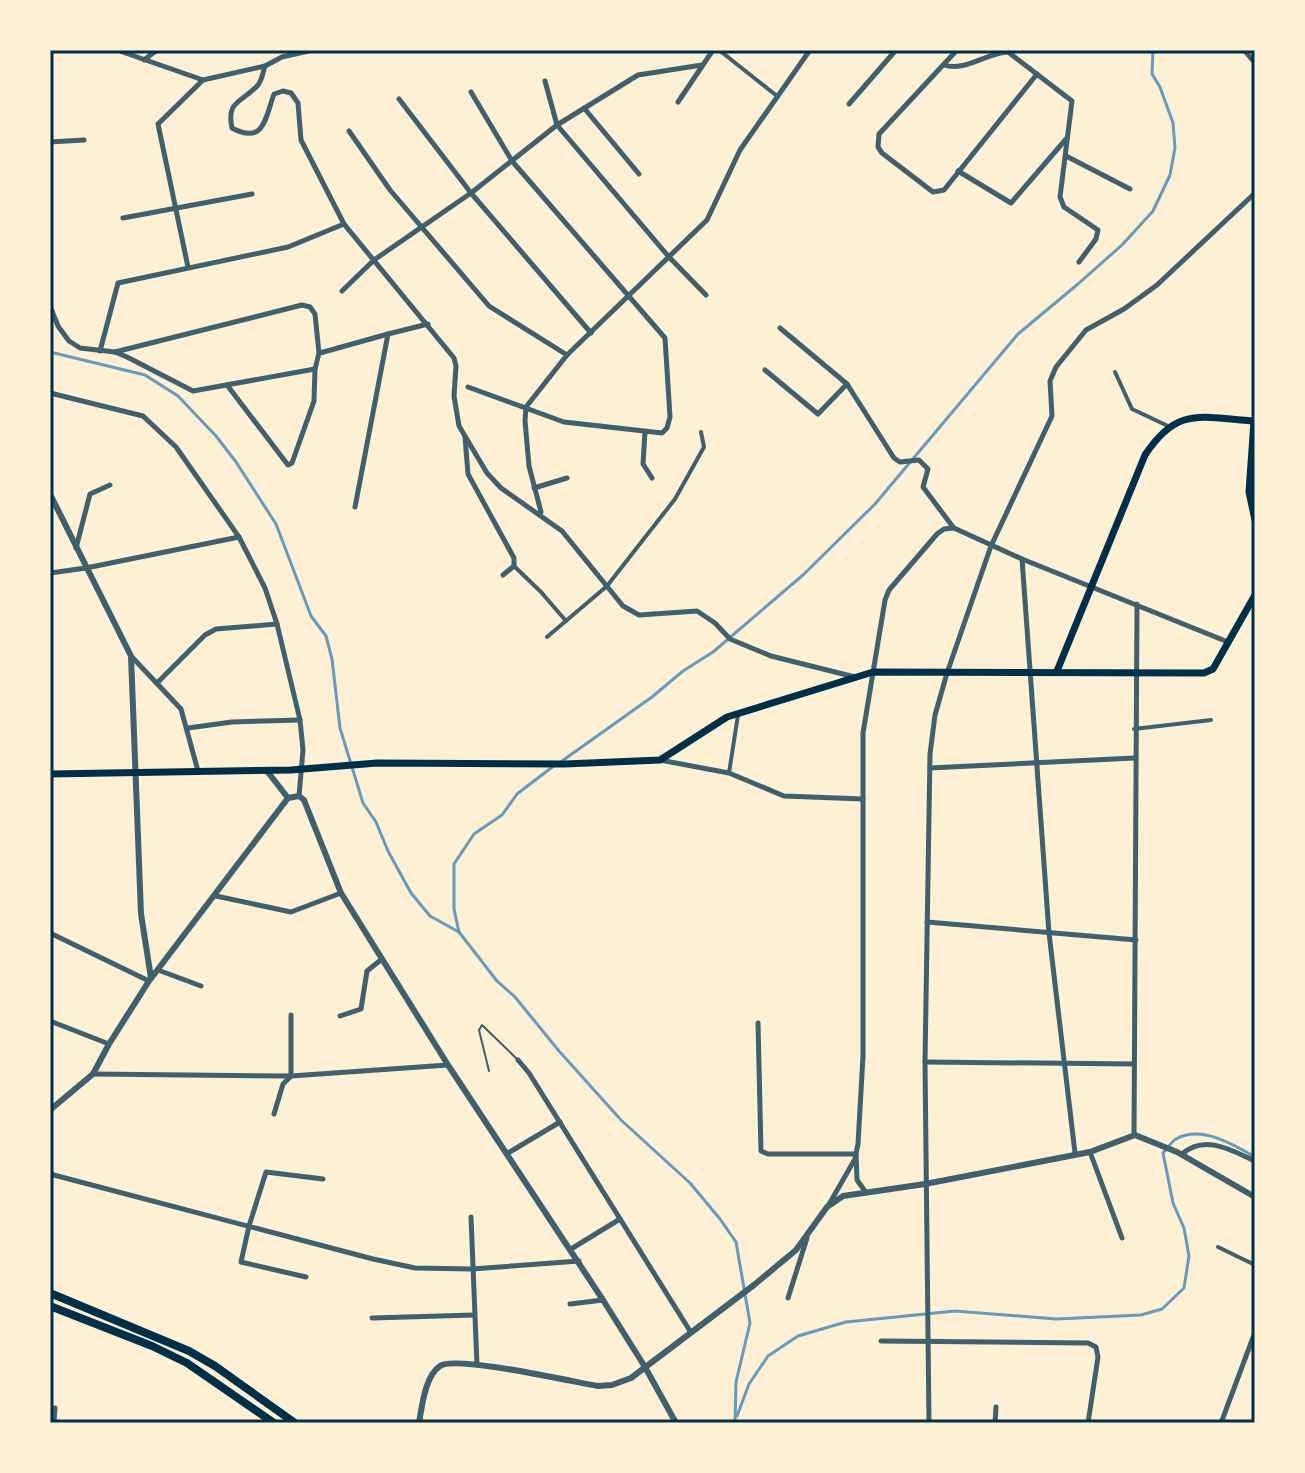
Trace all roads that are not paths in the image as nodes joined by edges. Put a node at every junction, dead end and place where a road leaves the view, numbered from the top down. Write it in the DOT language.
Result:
graph roads {
  1 [pos="117,50"];
  2 [pos="157,50"];
  3 [pos="313,50"];
  4 [pos="716,50"];
  5 [pos="810,50"];
  6 [pos="896,50"];
  7 [pos="957,50"];
  8 [pos="1244,50"];
  9 [pos="144,60"];
  10 [pos="1255,63"];
  11 [pos="702,65"];
  12 [pos="944,65"];
  13 [pos="265,66"];
  14 [pos="1037,74"];
  15 [pos="203,80"];
  16 [pos="545,81"];
  17 [pos="471,92"];
  18 [pos="777,96"];
  19 [pos="399,99"];
  20 [pos="678,102"];
  21 [pos="849,104"];
  22 [pos="584,108"];
  23 [pos="557,125"];
  24 [pos="349,131"];
  25 [pos="1069,136"];
  26 [pos="84,140"];
  27 [pos="50,142"];
  28 [pos="1066,156"];
  29 [pos="512,161"];
  30 [pos="958,171"];
  31 [pos="639,174"];
  32 [pos="1130,189"];
  33 [pos="471,193"];
  34 [pos="1255,193"];
  35 [pos="252,194"];
  36 [pos="174,207"];
  37 [pos="123,218"];
  38 [pos="344,224"];
  39 [pos="422,225"];
  40 [pos="669,257"];
  41 [pos="374,260"];
  42 [pos="1079,262"];
  43 [pos="188,267"];
  44 [pos="342,291"];
  45 [pos="706,295"];
  46 [pos="626,296"];
  47 [pos="50,306"];
  48 [pos="428,324"];
  49 [pos="780,328"];
  50 [pos="591,333"];
  51 [pos="388,334"];
  52 [pos="100,351"];
  53 [pos="115,352"];
  54 [pos="319,353"];
  55 [pos="567,355"];
  56 [pos="315,369"];
  57 [pos="765,370"];
  58 [pos="1115,372"];
  59 [pos="847,384"];
  60 [pos="227,385"];
  61 [pos="468,387"];
  62 [pos="50,393"];
  63 [pos="526,407"];
  64 [pos="1254,421"];
  65 [pos="1168,426"];
  66 [pos="645,432"];
  67 [pos="701,432"];
  68 [pos="465,436"];
  69 [pos="567,478"];
  70 [pos="652,478"];
  71 [pos="110,485"];
  72 [pos="534,488"];
  73 [pos="50,494"];
  74 [pos="355,507"];
  75 [pos="53,511"];
  76 [pos="542,515"];
  77 [pos="1255,520"];
  78 [pos="954,528"];
  79 [pos="239,537"];
  80 [pos="991,546"];
  81 [pos="76,549"];
  82 [pos="1022,559"];
  83 [pos="514,566"];
  84 [pos="86,568"];
  85 [pos="50,573"];
  86 [pos="503,575"];
  87 [pos="607,586"];
  88 [pos="1092,586"];
  89 [pos="1255,595"];
  90 [pos="1137,603"];
  91 [pos="566,621"];
  92 [pos="277,624"];
  93 [pos="547,637"];
  94 [pos="1228,642"];
  95 [pos="131,656"];
  96 [pos="1057,671"];
  97 [pos="873,672"];
  98 [pos="947,673"];
  99 [pos="1031,674"];
  100 [pos="1135,674"];
  101 [pos="855,677"];
  102 [pos="157,683"];
  103 [pos="738,715"];
  104 [pos="300,720"];
  105 [pos="1211,720"];
  106 [pos="188,728"];
  107 [pos="1134,729"];
  108 [pos="1134,758"];
  109 [pos="660,760"];
  110 [pos="1038,763"];
  111 [pos="930,768"];
  112 [pos="267,771"];
  113 [pos="199,772"];
  114 [pos="135,773"];
  115 [pos="729,773"];
  116 [pos="50,774"];
  117 [pos="288,798"];
  118 [pos="302,798"];
  119 [pos="863,799"];
  120 [pos="341,893"];
  121 [pos="216,896"];
  122 [pos="927,922"];
  123 [pos="50,933"];
  124 [pos="1049,933"];
  125 [pos="1136,940"];
  126 [pos="382,959"];
  127 [pos="158,970"];
  128 [pos="150,980"];
  129 [pos="201,986"];
  130 [pos="291,1015"];
  131 [pos="340,1016"];
  132 [pos="50,1021"];
  133 [pos="758,1023"];
  134 [pos="109,1044"];
  135 [pos="518,1060"];
  136 [pos="925,1062"];
  137 [pos="1065,1062"];
  138 [pos="1134,1064"];
  139 [pos="448,1065"];
  140 [pos="489,1071"];
  141 [pos="93,1074"];
  142 [pos="291,1076"];
  143 [pos="50,1110"];
  144 [pos="274,1114"];
  145 [pos="560,1122"];
  146 [pos="1134,1135"];
  147 [pos="1090,1152"];
  148 [pos="508,1153"];
  149 [pos="1075,1153"];
  150 [pos="1180,1153"];
  151 [pos="856,1154"];
  152 [pos="1255,1161"];
  153 [pos="50,1174"];
  154 [pos="323,1179"];
  155 [pos="925,1184"];
  156 [pos="865,1191"];
  157 [pos="1255,1197"];
  158 [pos="827,1207"];
  159 [pos="471,1217"];
  160 [pos="620,1219"];
  161 [pos="249,1226"];
  162 [pos="807,1237"];
  163 [pos="1122,1238"];
  164 [pos="1218,1247"];
  165 [pos="571,1249"];
  166 [pos="579,1261"];
  167 [pos="1255,1265"];
  168 [pos="472,1269"];
  169 [pos="306,1277"];
  170 [pos="50,1293"];
  171 [pos="788,1298"];
  172 [pos="603,1300"];
  173 [pos="570,1304"];
  174 [pos="50,1306"];
  175 [pos="474,1315"];
  176 [pos="372,1318"];
  177 [pos="690,1331"];
  178 [pos="1255,1332"];
  179 [pos="881,1341"];
  180 [pos="926,1342"];
  181 [pos="477,1365"];
  182 [pos="645,1367"];
  183 [pos="996,1407"];
  184 [pos="55,1408"];
  185 [pos="54,1423"];
  186 [pos="274,1423"];
  187 [pos="295,1423"];
  188 [pos="419,1423"];
  189 [pos="676,1423"];
  190 [pos="929,1423"];
  191 [pos="995,1423"];
  192 [pos="1088,1423"];
  193 [pos="1221,1423"];
  1 -- 9 [label="street"];
  2 -- 9 [label="street"];
  3 -- 13 [label="street"];
  4 -- 11 [label="street"];
  4 -- 18 [label="street"];
  5 -- 18 [label="street"];
  6 -- 21 [label="street"];
  7 -- 12 [label="street"];
  8 -- 10 [label="street"];
  9 -- 15 [label="street"];
  11 -- 20 [label="street"];
  11 -- 22 [label="street"];
  12 -- 14 [label="street"];
  12 -- 30 [label="street"];
  13 -- 15 [label="street"];
  13 -- 38 [label="street"];
  14 -- 25 [label="street"];
  14 -- 30 [label="street"];
  15 -- 36 [label="street"];
  16 -- 23 [label="street"];
  17 -- 29 [label="street"];
  18 -- 40 [label="street"];
  19 -- 33 [label="street"];
  22 -- 23 [label="street"];
  22 -- 31 [label="street"];
  23 -- 29 [label="street"];
  23 -- 40 [label="street"];
  24 -- 39 [label="street"];
  25 -- 28 [label="street"];
  25 -- 30 [label="street"];
  26 -- 27 [label="street"];
  28 -- 32 [label="street"];
  28 -- 42 [label="street"];
  29 -- 33 [label="street"];
  29 -- 46 [label="street"];
  33 -- 39 [label="street"];
  33 -- 50 [label="street"];
  34 -- 80 [label="street"];
  35 -- 36 [label="street"];
  36 -- 37 [label="street"];
  36 -- 43 [label="street"];
  38 -- 41 [label="street"];
  38 -- 43 [label="street"];
  39 -- 41 [label="street"];
  39 -- 55 [label="street"];
  40 -- 45 [label="street"];
  40 -- 46 [label="street"];
  41 -- 44 [label="street"];
  41 -- 48 [label="street"];
  43 -- 52 [label="street"];
  46 -- 50 [label="street"];
  46 -- 66 [label="street"];
  47 -- 52 [label="street"];
  48 -- 51 [label="street"];
  48 -- 68 [label="street"];
  49 -- 59 [label="street"];
  50 -- 55 [label="street"];
  51 -- 54 [label="street"];
  51 -- 74 [label="street"];
  52 -- 53 [label="street"];
  53 -- 54 [label="street"];
  53 -- 60 [label="street"];
  54 -- 56 [label="street"];
  55 -- 63 [label="street"];
  56 -- 60 [label="street"];
  56 -- 60 [label="street"];
  57 -- 59 [label="street"];
  58 -- 65 [label="street"];
  59 -- 78 [label="street"];
  61 -- 63 [label="street"];
  62 -- 79 [label="street"];
  63 -- 66 [label="street"];
  63 -- 72 [label="street"];
  64 -- 65 [label="main road"];
  64 -- 77 [label="main road"];
  65 -- 88 [label="main road"];
  66 -- 70 [label="street"];
  67 -- 87 [label="street"];
  68 -- 76 [label="street"];
  68 -- 83 [label="street"];
  69 -- 72 [label="street"];
  71 -- 81 [label="street"];
  72 -- 76 [label="street"];
  73 -- 75 [label="street"];
  75 -- 81 [label="street"];
  76 -- 87 [label="street"];
  78 -- 80 [label="street"];
  78 -- 97 [label="street"];
  79 -- 84 [label="street"];
  79 -- 92 [label="street"];
  80 -- 82 [label="street"];
  80 -- 98 [label="street"];
  81 -- 84 [label="street"];
  82 -- 88 [label="street"];
  82 -- 99 [label="street"];
  83 -- 86 [label="street"];
  83 -- 91 [label="street"];
  84 -- 85 [label="street"];
  84 -- 95 [label="street"];
  87 -- 91 [label="street"];
  87 -- 101 [label="street"];
  88 -- 90 [label="street"];
  88 -- 96 [label="main road"];
  89 -- 94 [label="main road"];
  90 -- 94 [label="street"];
  90 -- 100 [label="street"];
  91 -- 93 [label="street"];
  92 -- 102 [label="street"];
  92 -- 104 [label="street"];
  94 -- 100 [label="main road"];
  95 -- 102 [label="street"];
  95 -- 114 [label="street"];
  96 -- 99 [label="main road"];
  96 -- 100 [label="main road"];
  97 -- 98 [label="main road"];
  97 -- 101 [label="main road"];
  97 -- 119 [label="street"];
  98 -- 99 [label="main road"];
  98 -- 111 [label="street"];
  99 -- 110 [label="street"];
  100 -- 107 [label="street"];
  101 -- 103 [label="main road"];
  102 -- 106 [label="street"];
  103 -- 109 [label="main road"];
  103 -- 115 [label="street"];
  104 -- 106 [label="street"];
  104 -- 118 [label="street"];
  105 -- 107 [label="street"];
  106 -- 113 [label="street"];
  107 -- 108 [label="street"];
  108 -- 110 [label="street"];
  108 -- 125 [label="street"];
  109 -- 112 [label="main road"];
  109 -- 115 [label="street"];
  110 -- 111 [label="street"];
  110 -- 124 [label="street"];
  111 -- 122 [label="street"];
  112 -- 113 [label="main road"];
  112 -- 117 [label="street"];
  113 -- 114 [label="main road"];
  114 -- 116 [label="main road"];
  114 -- 128 [label="street"];
  115 -- 119 [label="street"];
  117 -- 118 [label="street"];
  117 -- 121 [label="street"];
  118 -- 120 [label="street"];
  119 -- 151 [label="street"];
  120 -- 121 [label="street"];
  120 -- 126 [label="street"];
  121 -- 127 [label="street"];
  122 -- 124 [label="street"];
  122 -- 136 [label="street"];
  123 -- 128 [label="street"];
  124 -- 125 [label="street"];
  124 -- 137 [label="street"];
  125 -- 138 [label="street"];
  126 -- 131 [label="street"];
  126 -- 139 [label="street"];
  127 -- 128 [label="street"];
  127 -- 129 [label="street"];
  128 -- 134 [label="street"];
  130 -- 142 [label="street"];
  132 -- 134 [label="street"];
  133 -- 151 [label="street"];
  134 -- 141 [label="street"];
  135 -- 140 [label="lane"];
  135 -- 145 [label="street"];
  136 -- 137 [label="street"];
  136 -- 155 [label="street"];
  137 -- 138 [label="street"];
  137 -- 149 [label="street"];
  138 -- 146 [label="street"];
  139 -- 142 [label="street"];
  139 -- 148 [label="street"];
  141 -- 142 [label="street"];
  141 -- 143 [label="street"];
  142 -- 144 [label="street"];
  145 -- 148 [label="street"];
  145 -- 160 [label="street"];
  146 -- 147 [label="street"];
  146 -- 150 [label="street"];
  147 -- 149 [label="street"];
  147 -- 163 [label="street"];
  148 -- 165 [label="street"];
  149 -- 155 [label="street"];
  150 -- 152 [label="street"];
  150 -- 157 [label="street"];
  151 -- 156 [label="street"];
  151 -- 158 [label="street"];
  153 -- 161 [label="street"];
  154 -- 161 [label="street"];
  155 -- 156 [label="street"];
  155 -- 180 [label="street"];
  156 -- 158 [label="street"];
  158 -- 162 [label="street"];
  159 -- 168 [label="street"];
  160 -- 165 [label="street"];
  160 -- 177 [label="street"];
  161 -- 168 [label="street"];
  161 -- 169 [label="street"];
  162 -- 171 [label="street"];
  162 -- 177 [label="street"];
  164 -- 167 [label="street"];
  165 -- 166 [label="street"];
  166 -- 168 [label="street"];
  166 -- 172 [label="street"];
  168 -- 175 [label="street"];
  170 -- 187 [label="main road"];
  172 -- 173 [label="street"];
  172 -- 182 [label="street"];
  174 -- 186 [label="main road"];
  175 -- 176 [label="street"];
  175 -- 181 [label="street"];
  177 -- 182 [label="street"];
  178 -- 193 [label="street"];
  179 -- 180 [label="street"];
  180 -- 190 [label="street"];
  180 -- 192 [label="street"];
  181 -- 182 [label="street"];
  181 -- 188 [label="street"];
  182 -- 189 [label="street"];
  183 -- 191 [label="street"];
  184 -- 185 [label="street"];
}
